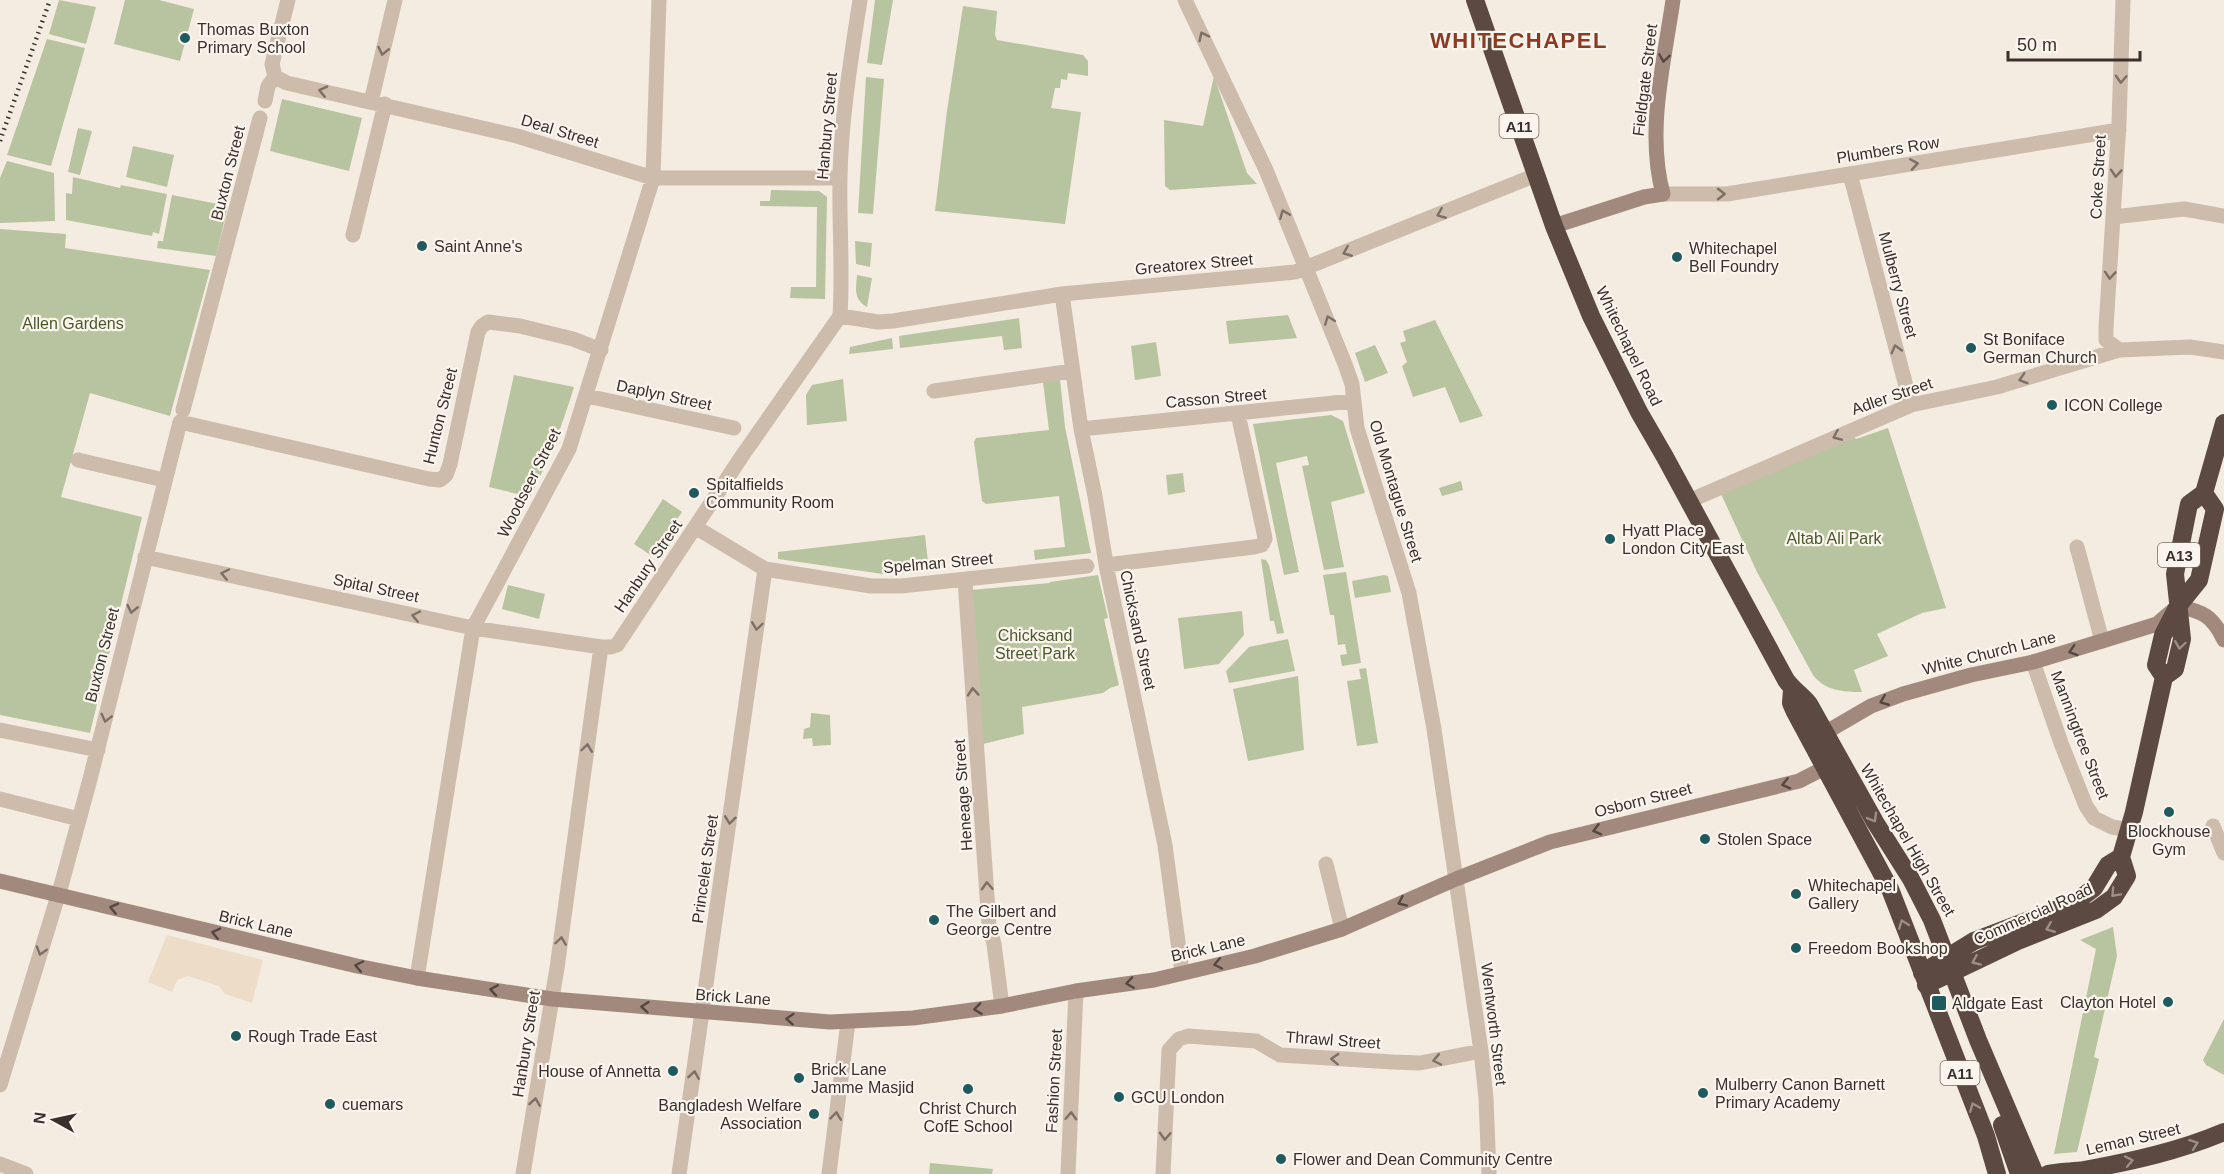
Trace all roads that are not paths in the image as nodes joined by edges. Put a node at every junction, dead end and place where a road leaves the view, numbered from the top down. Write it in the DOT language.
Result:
graph roads {
  1 [pos="288,0"];
  2 [pos="395,0"];
  3 [pos="659,0"];
  4 [pos="860,0"];
  5 [pos="1185,0"];
  6 [pos="1475,0"];
  7 [pos="1673,0"];
  8 [pos="2123,0"];
  9 [pos="275,77"];
  10 [pos="265,101"];
  11 [pos="378,103"];
  12 [pos="261,118"];
  13 [pos="2119,130"];
  14 [pos="1850,174"];
  15 [pos="1536,175"];
  16 [pos="653,178"];
  17 [pos="840,178"];
  18 [pos="1663,194"];
  19 [pos="2224,216"];
  20 [pos="2113,217"];
  21 [pos="1554,226"];
  22 [pos="353,235"];
  23 [pos="1307,268"];
  24 [pos="1062,294"];
  25 [pos="840,316"];
  26 [pos="601,350"];
  27 [pos="2119,350"];
  28 [pos="2224,351"];
  29 [pos="1072,371"];
  30 [pos="934,391"];
  31 [pos="587,396"];
  32 [pos="1353,401"];
  33 [pos="1911,405"];
  34 [pos="1238,414"];
  35 [pos="182,416"];
  36 [pos="2224,423"];
  37 [pos="734,428"];
  38 [pos="1081,429"];
  39 [pos="78,460"];
  40 [pos="164,480"];
  41 [pos="2204,493"];
  42 [pos="1689,501"];
  43 [pos="2219,509"];
  44 [pos="695,527"];
  45 [pos="2077,547"];
  46 [pos="145,557"];
  47 [pos="1106,565"];
  48 [pos="1088,566"];
  49 [pos="765,568"];
  50 [pos="965,580"];
  51 [pos="2178,606"];
  52 [pos="473,628"];
  53 [pos="2224,640"];
  54 [pos="2102,641"];
  55 [pos="600,647"];
  56 [pos="2033,662"];
  57 [pos="0,730"];
  58 [pos="1818,737"];
  59 [pos="98,750"];
  60 [pos="1832,765"];
  61 [pos="0,799"];
  62 [pos="79,819"];
  63 [pos="2213,826"];
  64 [pos="2129,830"];
  65 [pos="2224,853"];
  66 [pos="1326,864"];
  67 [pos="1456,879"];
  68 [pos="0,881"];
  69 [pos="57,895"];
  70 [pos="1342,929"];
  71 [pos="1950,965"];
  72 [pos="1182,972"];
  73 [pos="417,978"];
  74 [pos="1924,980"];
  75 [pos="1076,991"];
  76 [pos="552,999"];
  77 [pos="1002,1006"];
  78 [pos="703,1013"];
  79 [pos="848,1022"];
  80 [pos="1978,1040"];
  81 [pos="1481,1051"];
  82 [pos="0,1085"];
  83 [pos="2224,1132"];
  84 [pos="0,1164"];
  85 [pos="26,1174"];
  86 [pos="524,1174"];
  87 [pos="679,1174"];
  88 [pos="829,1174"];
  89 [pos="1068,1174"];
  90 [pos="1163,1174"];
  91 [pos="1489,1174"];
  92 [pos="1997,1174"];
  93 [pos="2019,1174"];
  94 [pos="2035,1174"];
  95 [pos="2048,1174"];
  1 -- 9 [label="street"];
  2 -- 11 [label="street, one-way"];
  3 -- 16 [label="street, Woodseer Street"];
  4 -- 17 [label="street, Hanbury Street"];
  23 -- 5 [label="street, Old Montague Street, one-way"];
  6 -- 15 [label="highway, Whitechapel Road / A11"];
  7 -- 18 [label="main road, Fieldgate Street, one-way"];
  8 -- 13 [label="street, Coke Street, one-way"];
  9 -- 10 [label="street"];
  11 -- 9 [label="street, Deal Street, one-way"];
  11 -- 16 [label="street, Deal Street"];
  11 -- 22 [label="street"];
  12 -- 35 [label="street, Buxton Street"];
  14 -- 13 [label="street, Plumbers Row, one-way"];
  13 -- 20 [label="street, Coke Street, one-way"];
  18 -- 14 [label="street, Plumbers Row, one-way"];
  33 -- 14 [label="street, Mulberry Street, one-way"];
  15 -- 21 [label="highway, Whitechapel Road / A11"];
  15 -- 23 [label="street, Greatorex Street, one-way"];
  16 -- 17 [label="street, Deal Street"];
  16 -- 26 [label="street, Woodseer Street"];
  17 -- 25 [label="street, Hanbury Street"];
  18 -- 21 [label="main road"];
  19 -- 20 [label="street"];
  20 -- 27 [label="street, Coke Street, one-way"];
  21 -- 42 [label="highway, Whitechapel Road / A11"];
  23 -- 24 [label="street, Greatorex Street"];
  32 -- 23 [label="street, Old Montague Street, one-way"];
  24 -- 25 [label="street, Greatorex Street"];
  24 -- 29 [label="street, Chicksand Street"];
  25 -- 44 [label="street, Hanbury Street"];
  26 -- 31 [label="street, Woodseer Street"];
  26 -- 35 [label="street, Hunton Street"];
  27 -- 28 [label="street, Adler Street"];
  27 -- 33 [label="street, Adler Street, one-way"];
  29 -- 30 [label="street"];
  29 -- 38 [label="street, Chicksand Street"];
  31 -- 37 [label="street, Daplyn Street"];
  31 -- 52 [label="street, Woodseer Street"];
  32 -- 34 [label="street, Casson Street"];
  32 -- 67 [label="street, Old Montague Street"];
  33 -- 42 [label="street, Adler Street, one-way"];
  34 -- 38 [label="street, Casson Street"];
  34 -- 47 [label="street"];
  35 -- 40 [label="street, Buxton Street"];
  36 -- 41 [label="highway, Commercial Road / A13"];
  38 -- 47 [label="street, Chicksand Street"];
  39 -- 40 [label="street"];
  40 -- 46 [label="street, Buxton Street"];
  41 -- 43 [label="highway, A13"];
  41 -- 51 [label="highway, Commercial Road / A13"];
  42 -- 58 [label="highway, Whitechapel Road / A11"];
  43 -- 51 [label="highway, A13"];
  44 -- 49 [label="street, Spelman Street"];
  44 -- 55 [label="street, Hanbury Street"];
  45 -- 54 [label="street"];
  52 -- 46 [label="street, Spital Street, one-way"];
  46 -- 59 [label="street, Buxton Street, one-way"];
  47 -- 72 [label="street, Chicksand Street"];
  48 -- 50 [label="street, Spelman Street"];
  49 -- 50 [label="street, Spelman Street"];
  49 -- 78 [label="street, Princelet Street, one-way"];
  77 -- 50 [label="street, Heneage Street, one-way"];
  51 -- 53 [label="main road"];
  51 -- 54 [label="main road, White Church Lane"];
  51 -- 64 [label="highway, Commercial Road / A13"];
  52 -- 55 [label="street, Spital Street"];
  52 -- 73 [label="street, Woodseer Street"];
  54 -- 56 [label="main road, White Church Lane, one-way"];
  76 -- 55 [label="street, Hanbury Street, one-way"];
  56 -- 58 [label="main road, White Church Lane, one-way"];
  56 -- 64 [label="street, Manningtree Street"];
  57 -- 59 [label="street"];
  58 -- 60 [label="highway, Whitechapel Road / A11"];
  59 -- 62 [label="street, Buxton Street"];
  60 -- 67 [label="main road, Osborn Street, one-way"];
  60 -- 71 [label="highway, Whitechapel High Street / A11, one-way"];
  74 -- 60 [label="highway, A11, one-way"];
  61 -- 62 [label="street"];
  62 -- 69 [label="street, Buxton Street"];
  63 -- 65 [label="street"];
  64 -- 71 [label="highway, Commercial Road / A13"];
  66 -- 70 [label="street"];
  67 -- 70 [label="main road, Brick Lane, one-way"];
  67 -- 81 [label="street, Wentworth Street"];
  68 -- 69 [label="main road, Brick Lane"];
  73 -- 69 [label="main road, Brick Lane, one-way"];
  69 -- 82 [label="street, Buxton Street, one-way"];
  70 -- 72 [label="main road, Brick Lane, one-way"];
  71 -- 74 [label="highway, Commercial Road / A13"];
  71 -- 80 [label="highway, Whitechapel High Street / A11"];
  72 -- 75 [label="main road, Brick Lane, one-way"];
  76 -- 73 [label="main road, Brick Lane, one-way"];
  92 -- 74 [label="highway, A11, one-way"];
  75 -- 77 [label="main road, Brick Lane"];
  89 -- 75 [label="street, Fashion Street, one-way"];
  78 -- 76 [label="main road, Brick Lane, one-way"];
  86 -- 76 [label="street, Hanbury Street, one-way"];
  77 -- 79 [label="main road, Brick Lane, one-way"];
  79 -- 78 [label="main road, Brick Lane, one-way"];
  87 -- 78 [label="street, Princelet Street, one-way"];
  88 -- 79 [label="street, one-way"];
  80 -- 93 [label="highway"];
  80 -- 94 [label="highway, Whitechapel High Street / A11"];
  81 -- 90 [label="street, Thrawl Street, one-way"];
  81 -- 91 [label="street, Wentworth Street"];
  95 -- 83 [label="highway, Leman Street, one-way"];
  84 -- 85 [label="street"];
}
